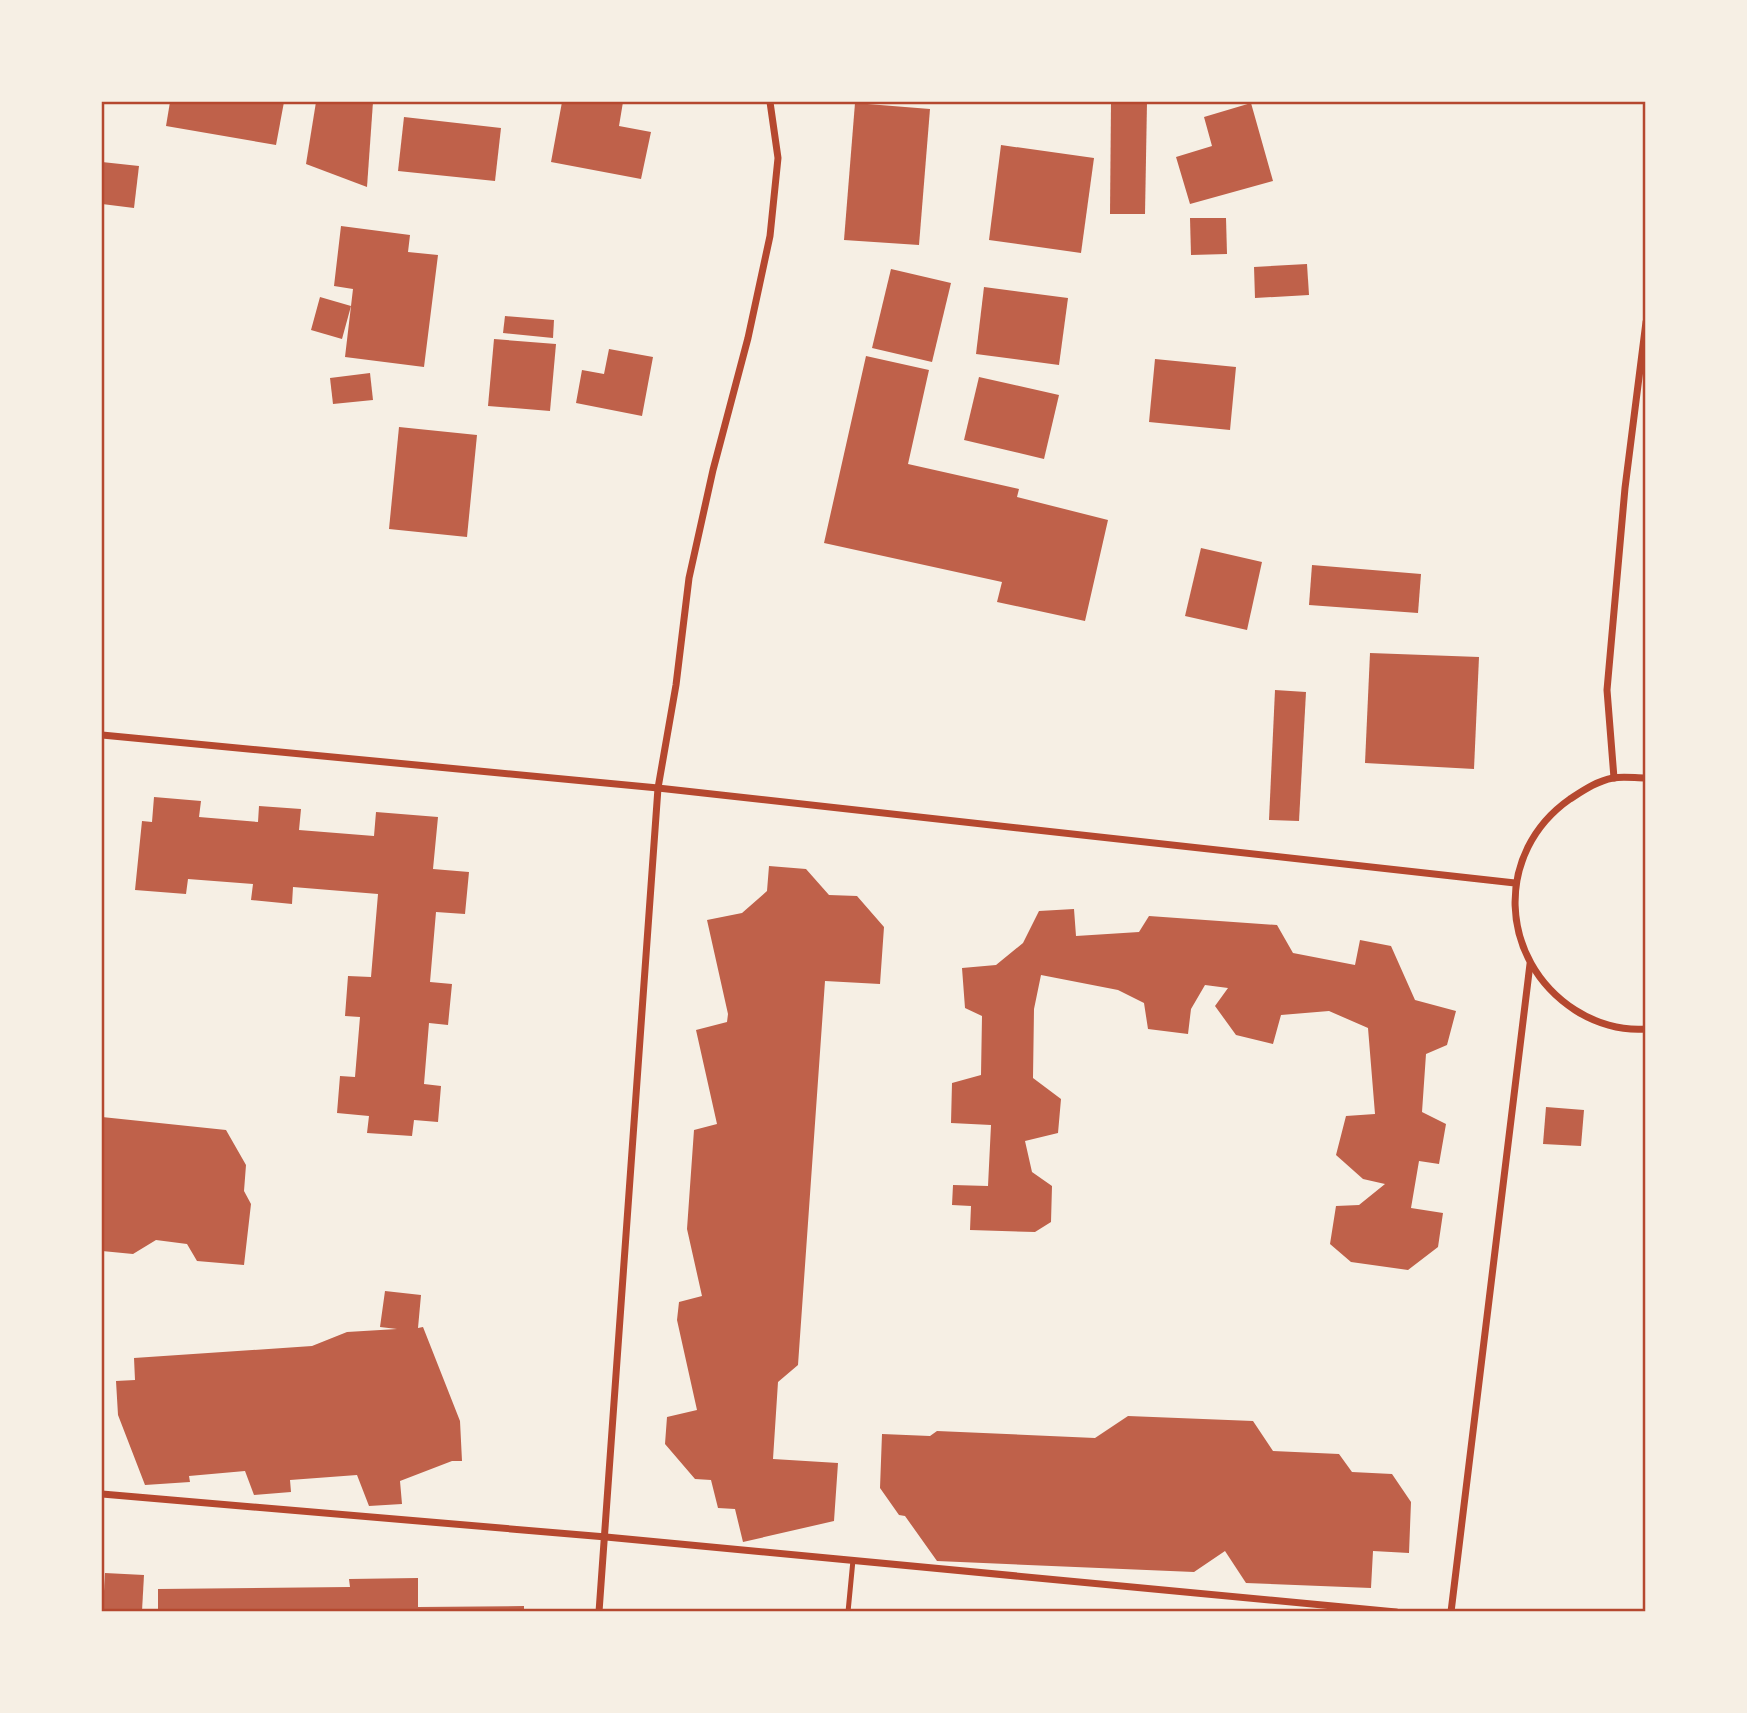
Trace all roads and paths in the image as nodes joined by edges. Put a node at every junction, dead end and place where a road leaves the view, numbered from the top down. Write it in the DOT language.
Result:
graph roads {
  1 [pos="770,102"];
  2 [pos="1646,323"];
  3 [pos="102,735"];
  4 [pos="1614,778"];
  5 [pos="1646,778"];
  6 [pos="658,788"];
  7 [pos="1516,883"];
  8 [pos="1530,964"];
  9 [pos="1646,1029"];
  10 [pos="102,1494"];
  11 [pos="606,1537"];
  12 [pos="853,1560"];
  13 [pos="599,1612"];
  14 [pos="848,1612"];
  15 [pos="1396,1612"];
  16 [pos="1451,1612"];
  1 -- 6 [label="street"];
  2 -- 4 [label="street"];
  3 -- 6 [label="street"];
  4 -- 5 [label="street"];
  4 -- 7 [label="street"];
  6 -- 7 [label="street"];
  6 -- 11 [label="street"];
  7 -- 8 [label="street"];
  8 -- 9 [label="street"];
  8 -- 16 [label="street"];
  10 -- 11 [label="street"];
  11 -- 12 [label="street"];
  11 -- 13 [label="street"];
  12 -- 14 [label="lane"];
  12 -- 15 [label="street"];
}
